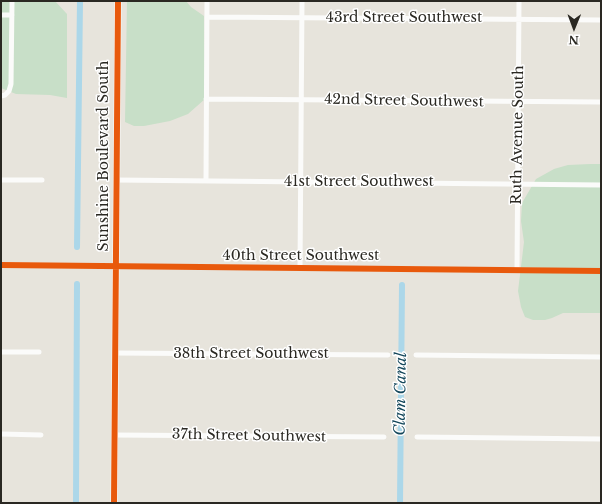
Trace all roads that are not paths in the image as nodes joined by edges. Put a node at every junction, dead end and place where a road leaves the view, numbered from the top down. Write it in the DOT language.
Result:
graph roads {
  1 [pos="12,1"];
  2 [pos="118,1"];
  3 [pos="208,1"];
  4 [pos="302,1"];
  5 [pos="519,1"];
  6 [pos="1,15"];
  7 [pos="12,15"];
  8 [pos="207,17"];
  9 [pos="302,18"];
  10 [pos="519,19"];
  11 [pos="601,20"];
  12 [pos="3,96"];
  13 [pos="206,99"];
  14 [pos="301,100"];
  15 [pos="518,102"];
  16 [pos="601,102"];
  17 [pos="1,180"];
  18 [pos="42,180"];
  19 [pos="116,180"];
  20 [pos="206,181"];
  21 [pos="301,182"];
  22 [pos="518,184"];
  23 [pos="601,184"];
  24 [pos="1,265"];
  25 [pos="116,266"];
  26 [pos="300,268"];
  27 [pos="517,270"];
  28 [pos="601,270"];
  29 [pos="1,352"];
  30 [pos="39,352"];
  31 [pos="115,353"];
  32 [pos="388,355"];
  33 [pos="416,355"];
  34 [pos="601,357"];
  35 [pos="1,434"];
  36 [pos="41,434"];
  37 [pos="114,435"];
  38 [pos="384,437"];
  39 [pos="417,437"];
  40 [pos="601,439"];
  41 [pos="114,503"];
  1 -- 7 [label="street"];
  2 -- 19 [label="street, Sunshine Boulevard South"];
  3 -- 8 [label="street"];
  4 -- 9 [label="street"];
  5 -- 10 [label="street, Ruth Avenue South"];
  6 -- 7 [label="street"];
  7 -- 12 [label="street"];
  8 -- 9 [label="street, 43rd Street Southwest"];
  8 -- 13 [label="street"];
  9 -- 10 [label="street, 43rd Street Southwest"];
  9 -- 14 [label="street"];
  10 -- 11 [label="street, 43rd Street Southwest"];
  10 -- 15 [label="street, Ruth Avenue South"];
  13 -- 14 [label="street, 42nd Street Southwest"];
  13 -- 20 [label="street"];
  14 -- 15 [label="street, 42nd Street Southwest"];
  14 -- 21 [label="street"];
  15 -- 16 [label="street, 42nd Street Southwest"];
  15 -- 22 [label="street, Ruth Avenue South"];
  17 -- 18 [label="street"];
  19 -- 20 [label="street, 41st Street Southwest"];
  19 -- 25 [label="street, Sunshine Boulevard South"];
  20 -- 21 [label="street, 41st Street Southwest"];
  21 -- 22 [label="street, 41st Street Southwest"];
  21 -- 26 [label="street"];
  22 -- 23 [label="street, 41st Street Southwest"];
  22 -- 27 [label="street, Ruth Avenue South"];
  24 -- 25 [label="street, 40th Street Southwest"];
  25 -- 26 [label="street, 40th Street Southwest"];
  25 -- 31 [label="street, Sunshine Boulevard South"];
  26 -- 27 [label="street, 40th Street Southwest"];
  27 -- 28 [label="street, 40th Street Southwest"];
  29 -- 30 [label="street"];
  31 -- 32 [label="street, 38th Street Southwest"];
  31 -- 37 [label="street, Sunshine Boulevard South"];
  33 -- 34 [label="street"];
  35 -- 36 [label="street"];
  37 -- 38 [label="street, 37th Street Southwest"];
  37 -- 41 [label="street, Sunshine Boulevard South"];
  39 -- 40 [label="street"];
}
